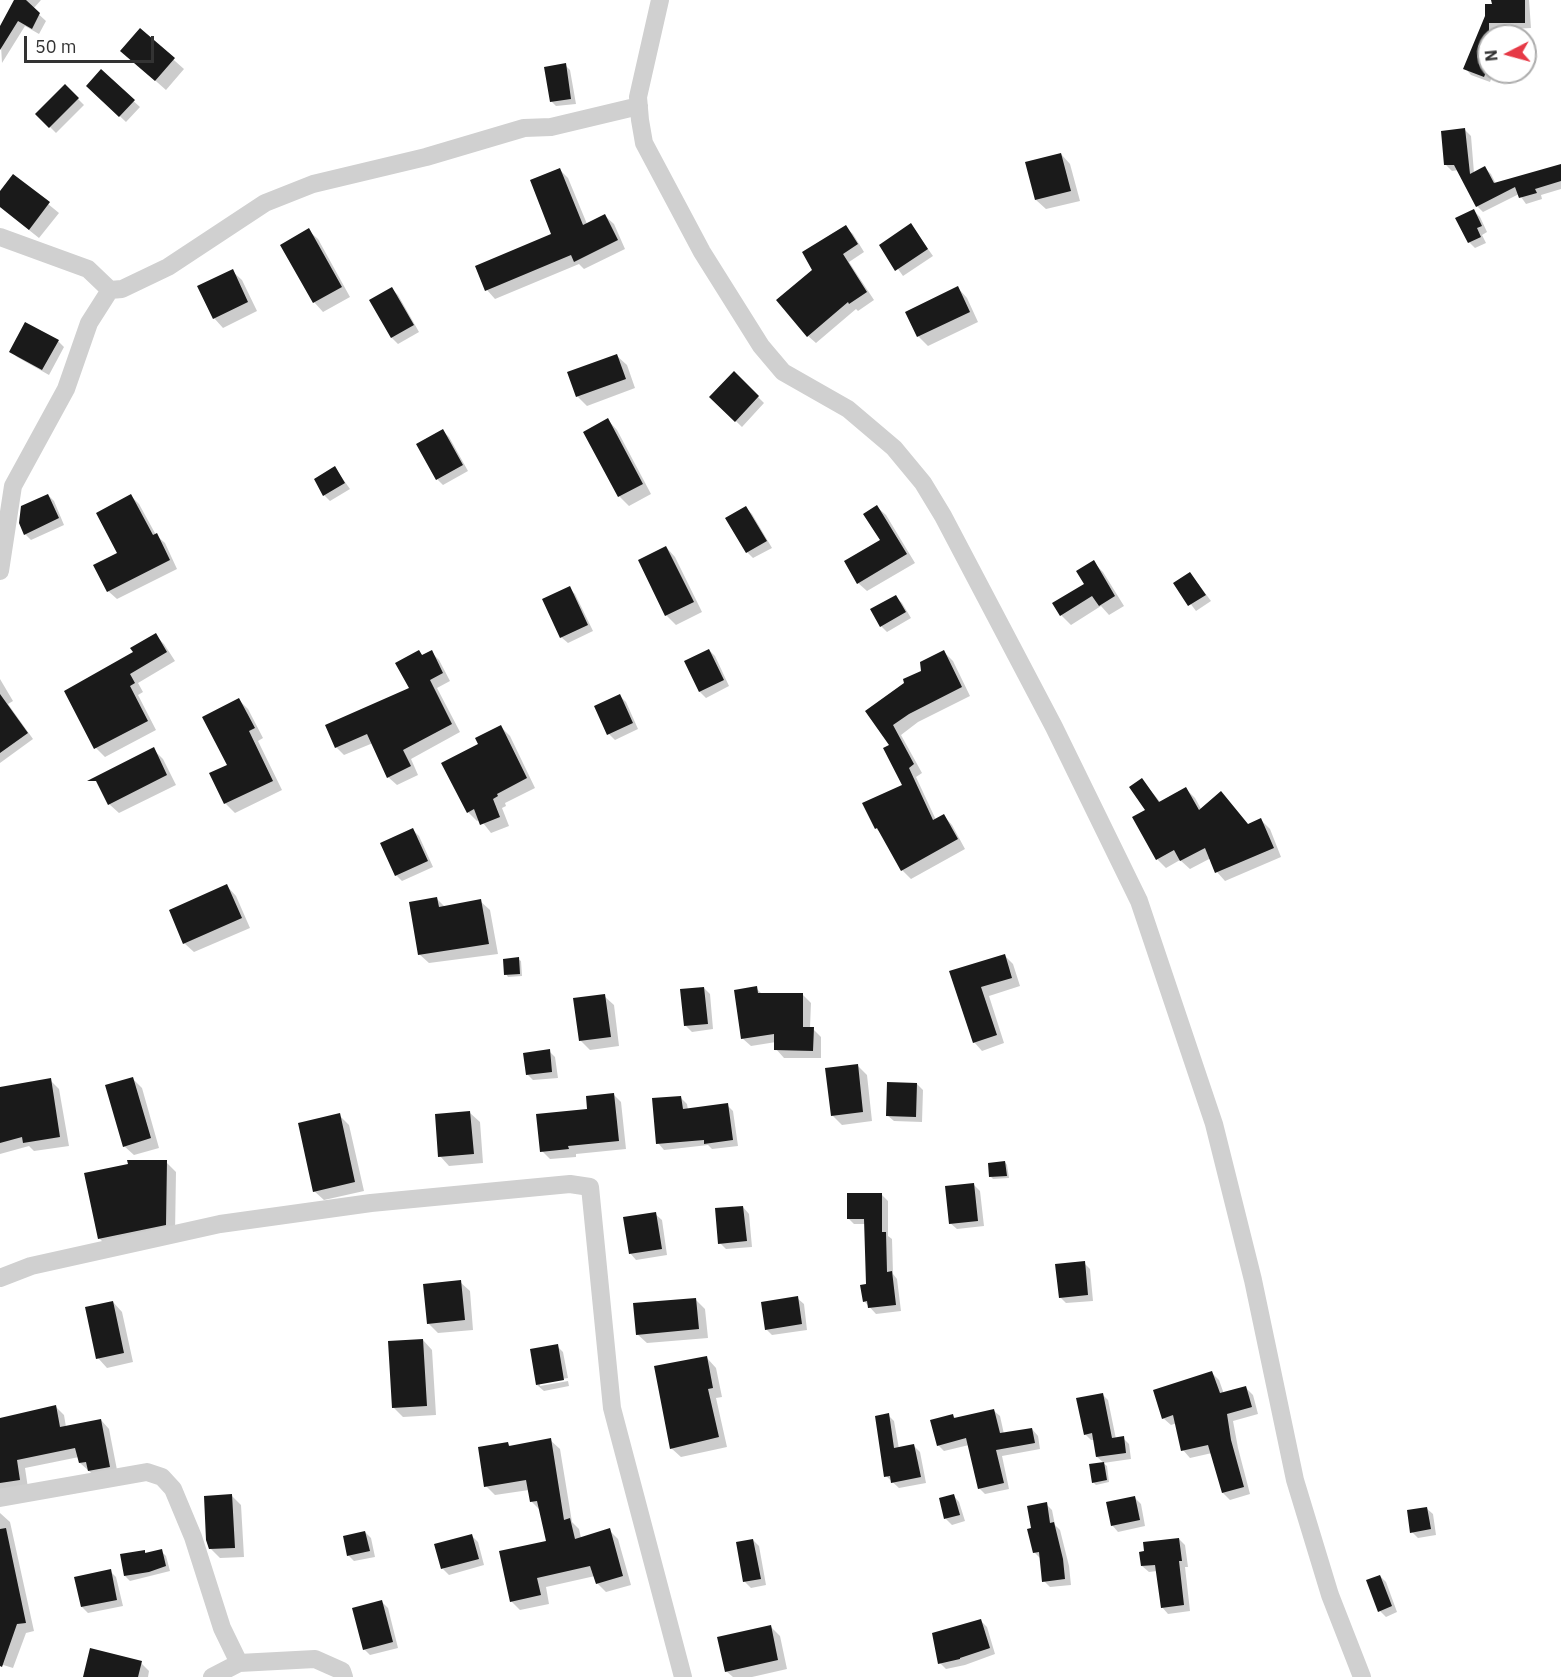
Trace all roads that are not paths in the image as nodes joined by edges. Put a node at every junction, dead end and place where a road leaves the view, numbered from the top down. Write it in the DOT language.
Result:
graph roads {
  1 [pos="660,0"];
  2 [pos="639,106"];
  3 [pos="0,237"];
  4 [pos="110,290"];
  5 [pos="0,571"];
  6 [pos="0,1278"];
  7 [pos="0,1498"];
  8 [pos="239,1663"];
  9 [pos="212,1677"];
  10 [pos="344,1677"];
  11 [pos="683,1677"];
  12 [pos="1362,1677"];
  1 -- 2 [label="street"];
  2 -- 4 [label="street"];
  2 -- 12 [label="street"];
  3 -- 4 [label="street"];
  4 -- 5 [label="street"];
  6 -- 11 [label="street"];
  7 -- 8 [label="street"];
  8 -- 9 [label="street"];
  8 -- 10 [label="street"];
}
